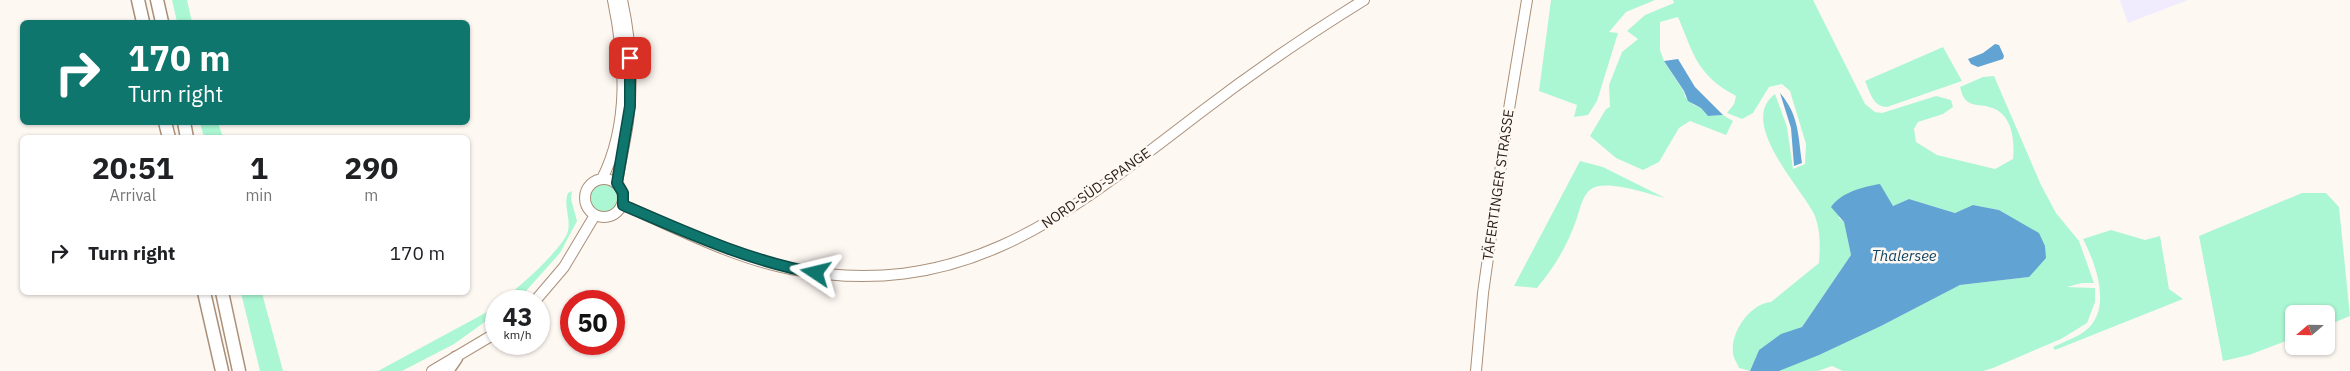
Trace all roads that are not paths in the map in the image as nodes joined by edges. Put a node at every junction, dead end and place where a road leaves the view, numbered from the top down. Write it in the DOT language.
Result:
graph roads {
  1 [pos="138,0"];
  2 [pos="156,0"];
  3 [pos="613,0"];
  4 [pos="622,0"];
  5 [pos="1364,0"];
  6 [pos="1527,0"];
  7 [pos="143,20"];
  8 [pos="161,20"];
  9 [pos="626,91"];
  10 [pos="602,178"];
  11 [pos="617,183"];
  12 [pos="623,205"];
  13 [pos="595,215"];
  14 [pos="544,290"];
  15 [pos="205,295"];
  16 [pos="223,295"];
  17 [pos="485,340"];
  18 [pos="456,358"];
  19 [pos="222,371"];
  20 [pos="239,371"];
  21 [pos="432,371"];
  22 [pos="447,371"];
  23 [pos="1476,371"];
  1 -- 7 [label="highway"];
  2 -- 8 [label="highway"];
  3 -- 9 [label="main road"];
  4 -- 9 [label="main road"];
  5 -- 12 [label="main road, NORD-SÜD-SPANGE"];
  6 -- 23 [label="main road, TÄFERTINGER STRASSE"];
  9 -- 10 [label="main road"];
  9 -- 11 [label="main road"];
  10 -- 11 [label="main road"];
  10 -- 13 [label="main road"];
  11 -- 12 [label="main road"];
  12 -- 13 [label="main road"];
  13 -- 14 [label="main road"];
  15 -- 19 [label="highway"];
  16 -- 20 [label="highway"];
  17 -- 18 [label="main road"];
  18 -- 21 [label="main road"];
  18 -- 22 [label="highway"];
}
